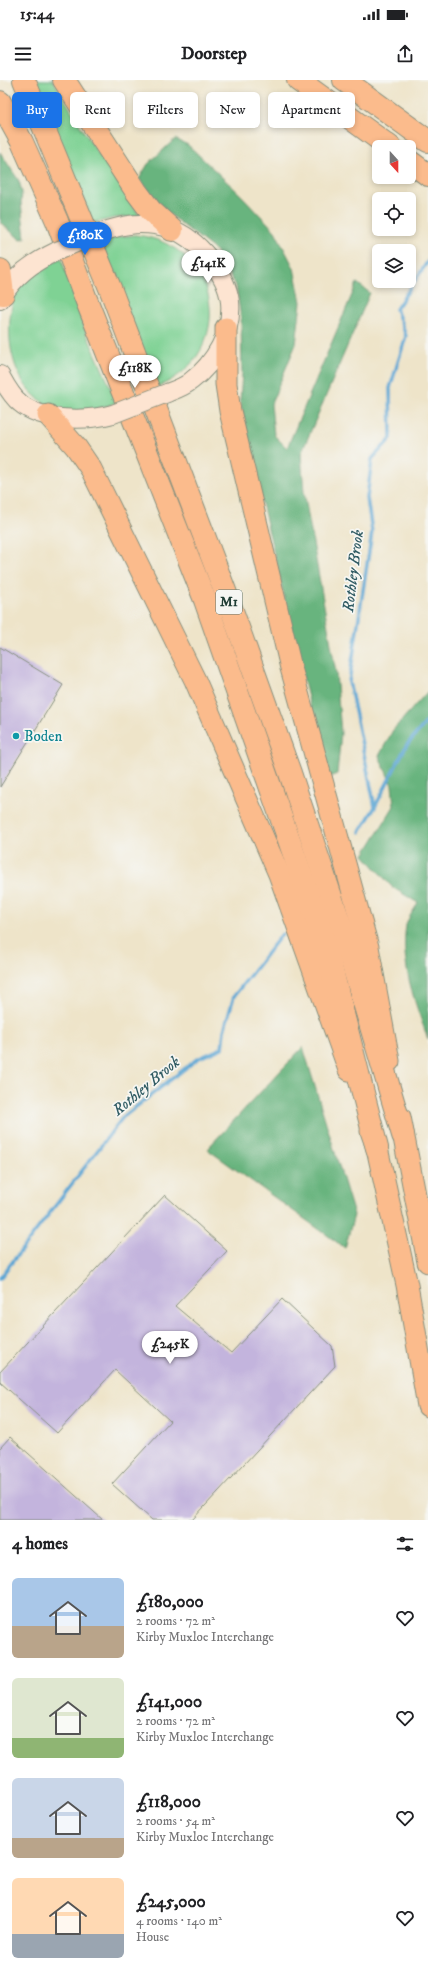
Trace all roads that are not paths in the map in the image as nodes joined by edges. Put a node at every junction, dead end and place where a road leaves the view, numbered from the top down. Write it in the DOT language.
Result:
graph roads {
  1 [pos="24,80"];
  2 [pos="64,80"];
  3 [pos="298,80"];
  4 [pos="344,80"];
  5 [pos="0,102"];
  6 [pos="380,140"];
  7 [pos="428,141"];
  8 [pos="416,166"];
  9 [pos="428,175"];
  10 [pos="172,230"];
  11 [pos="0,270"];
  12 [pos="2,297"];
  13 [pos="226,328"];
  14 [pos="0,375"];
  15 [pos="0,397"];
  16 [pos="20,403"];
  17 [pos="48,415"];
  18 [pos="403,1135"];
  19 [pos="377,1148"];
  20 [pos="428,1262"];
  21 [pos="428,1406"];
  1 -- 18 [label="highway, M1"];
  2 -- 10 [label="highway"];
  3 -- 6 [label="highway"];
  4 -- 7 [label="highway"];
  5 -- 19 [label="highway, M1"];
  8 -- 9 [label="highway"];
  10 -- 12 [label="main road, bridge"];
  10 -- 13 [label="main road"];
  11 -- 12 [label="highway"];
  13 -- 17 [label="main road, bridge"];
  13 -- 18 [label="highway"];
  14 -- 16 [label="main road"];
  15 -- 16 [label="main road"];
  16 -- 17 [label="main road"];
  17 -- 19 [label="highway"];
  18 -- 20 [label="highway"];
  19 -- 21 [label="highway"];
}
